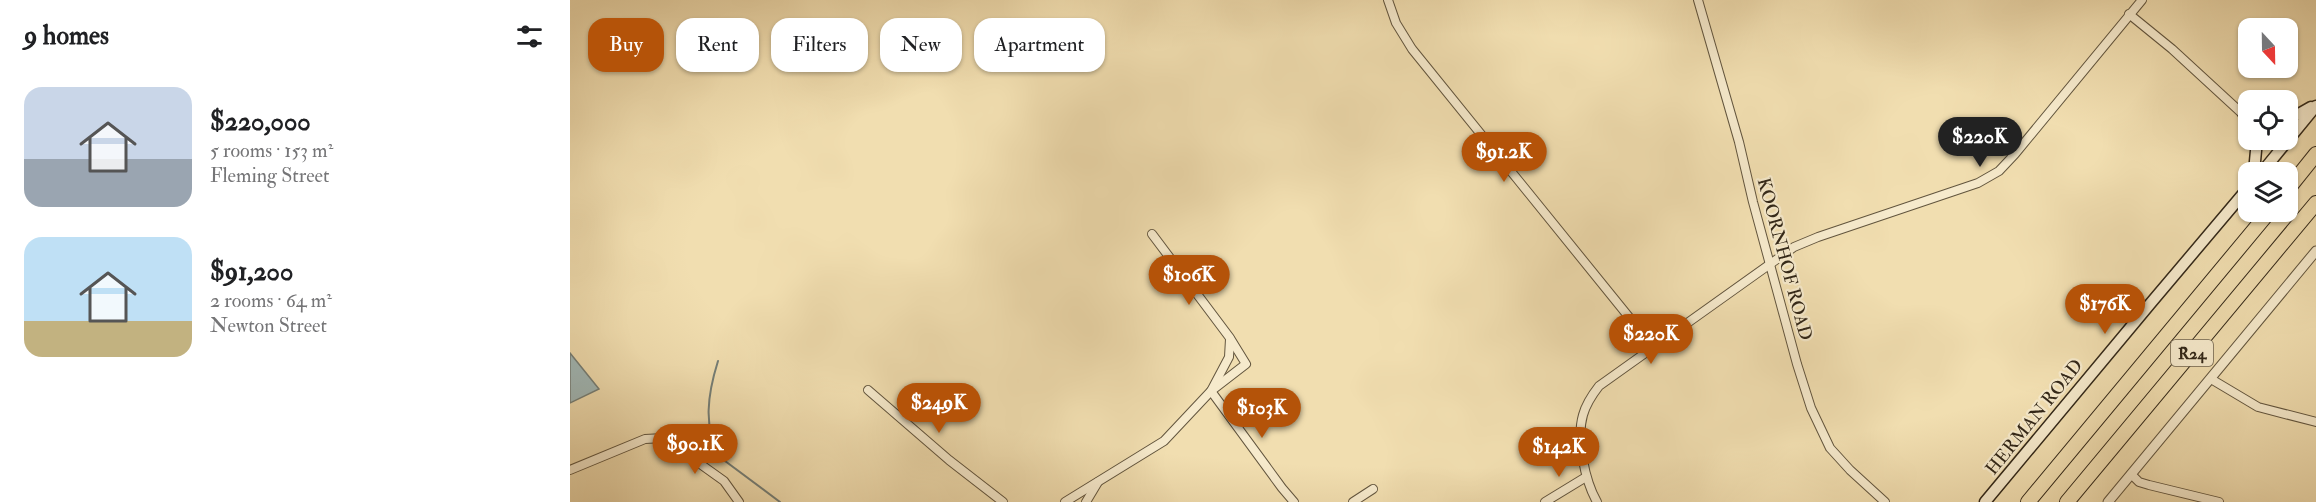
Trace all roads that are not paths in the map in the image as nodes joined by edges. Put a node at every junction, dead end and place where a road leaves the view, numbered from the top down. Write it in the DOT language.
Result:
graph roads {
  1 [pos="1388,0"];
  2 [pos="1698,0"];
  3 [pos="2142,0"];
  4 [pos="2129,14"];
  5 [pos="2316,105"];
  6 [pos="2238,110"];
  7 [pos="2298,115"];
  8 [pos="2298,123"];
  9 [pos="2316,154"];
  10 [pos="2298,176"];
  11 [pos="2238,200"];
  12 [pos="2316,203"];
  13 [pos="2261,222"];
  14 [pos="1152,234"];
  15 [pos="2315,253"];
  16 [pos="1771,262"];
  17 [pos="1230,338"];
  18 [pos="1654,348"];
  19 [pos="2211,379"];
  20 [pos="868,390"];
  21 [pos="1211,391"];
  22 [pos="2316,422"];
  23 [pos="570,470"];
  24 [pos="2131,474"];
  25 [pos="1586,477"];
  26 [pos="1099,481"];
  27 [pos="1373,489"];
  28 [pos="997,496"];
  29 [pos="737,501"];
  30 [pos="2206,501"];
  31 [pos="1003,502"];
  32 [pos="1012,502"];
  33 [pos="1061,502"];
  34 [pos="1066,502"];
  35 [pos="1086,502"];
  36 [pos="1294,502"];
  37 [pos="1353,502"];
  38 [pos="1545,502"];
  39 [pos="1597,502"];
  40 [pos="1886,502"];
  41 [pos="1985,502"];
  42 [pos="2028,502"];
  43 [pos="2067,502"];
  44 [pos="2108,502"];
  45 [pos="2219,502"];
  1 -- 18 [label="street"];
  2 -- 16 [label="street, KOORNHOF ROAD"];
  3 -- 4 [label="street"];
  4 -- 6 [label="street"];
  4 -- 16 [label="street"];
  5 -- 7 [label="main road"];
  5 -- 8 [label="main road"];
  9 -- 10 [label="highway"];
  11 -- 41 [label="main road, HERMAN ROAD"];
  12 -- 43 [label="highway, R24"];
  13 -- 42 [label="highway, R24"];
  14 -- 17 [label="street"];
  15 -- 19 [label="street"];
  16 -- 18 [label="street"];
  16 -- 40 [label="street, KOORNHOF ROAD"];
  17 -- 21 [label="street"];
  17 -- 21 [label="street"];
  18 -- 25 [label="street"];
  19 -- 22 [label="street"];
  19 -- 24 [label="street"];
  20 -- 28 [label="street"];
  21 -- 26 [label="street"];
  21 -- 36 [label="street"];
  23 -- 29 [label="street"];
  24 -- 30 [label="street"];
  24 -- 44 [label="street"];
  25 -- 38 [label="street"];
  25 -- 39 [label="street"];
  26 -- 34 [label="street"];
  26 -- 35 [label="street"];
  27 -- 37 [label="street"];
  28 -- 31 [label="street"];
  28 -- 32 [label="street"];
  30 -- 45 [label="street"];
  33 -- 34 [label="street"];
}
